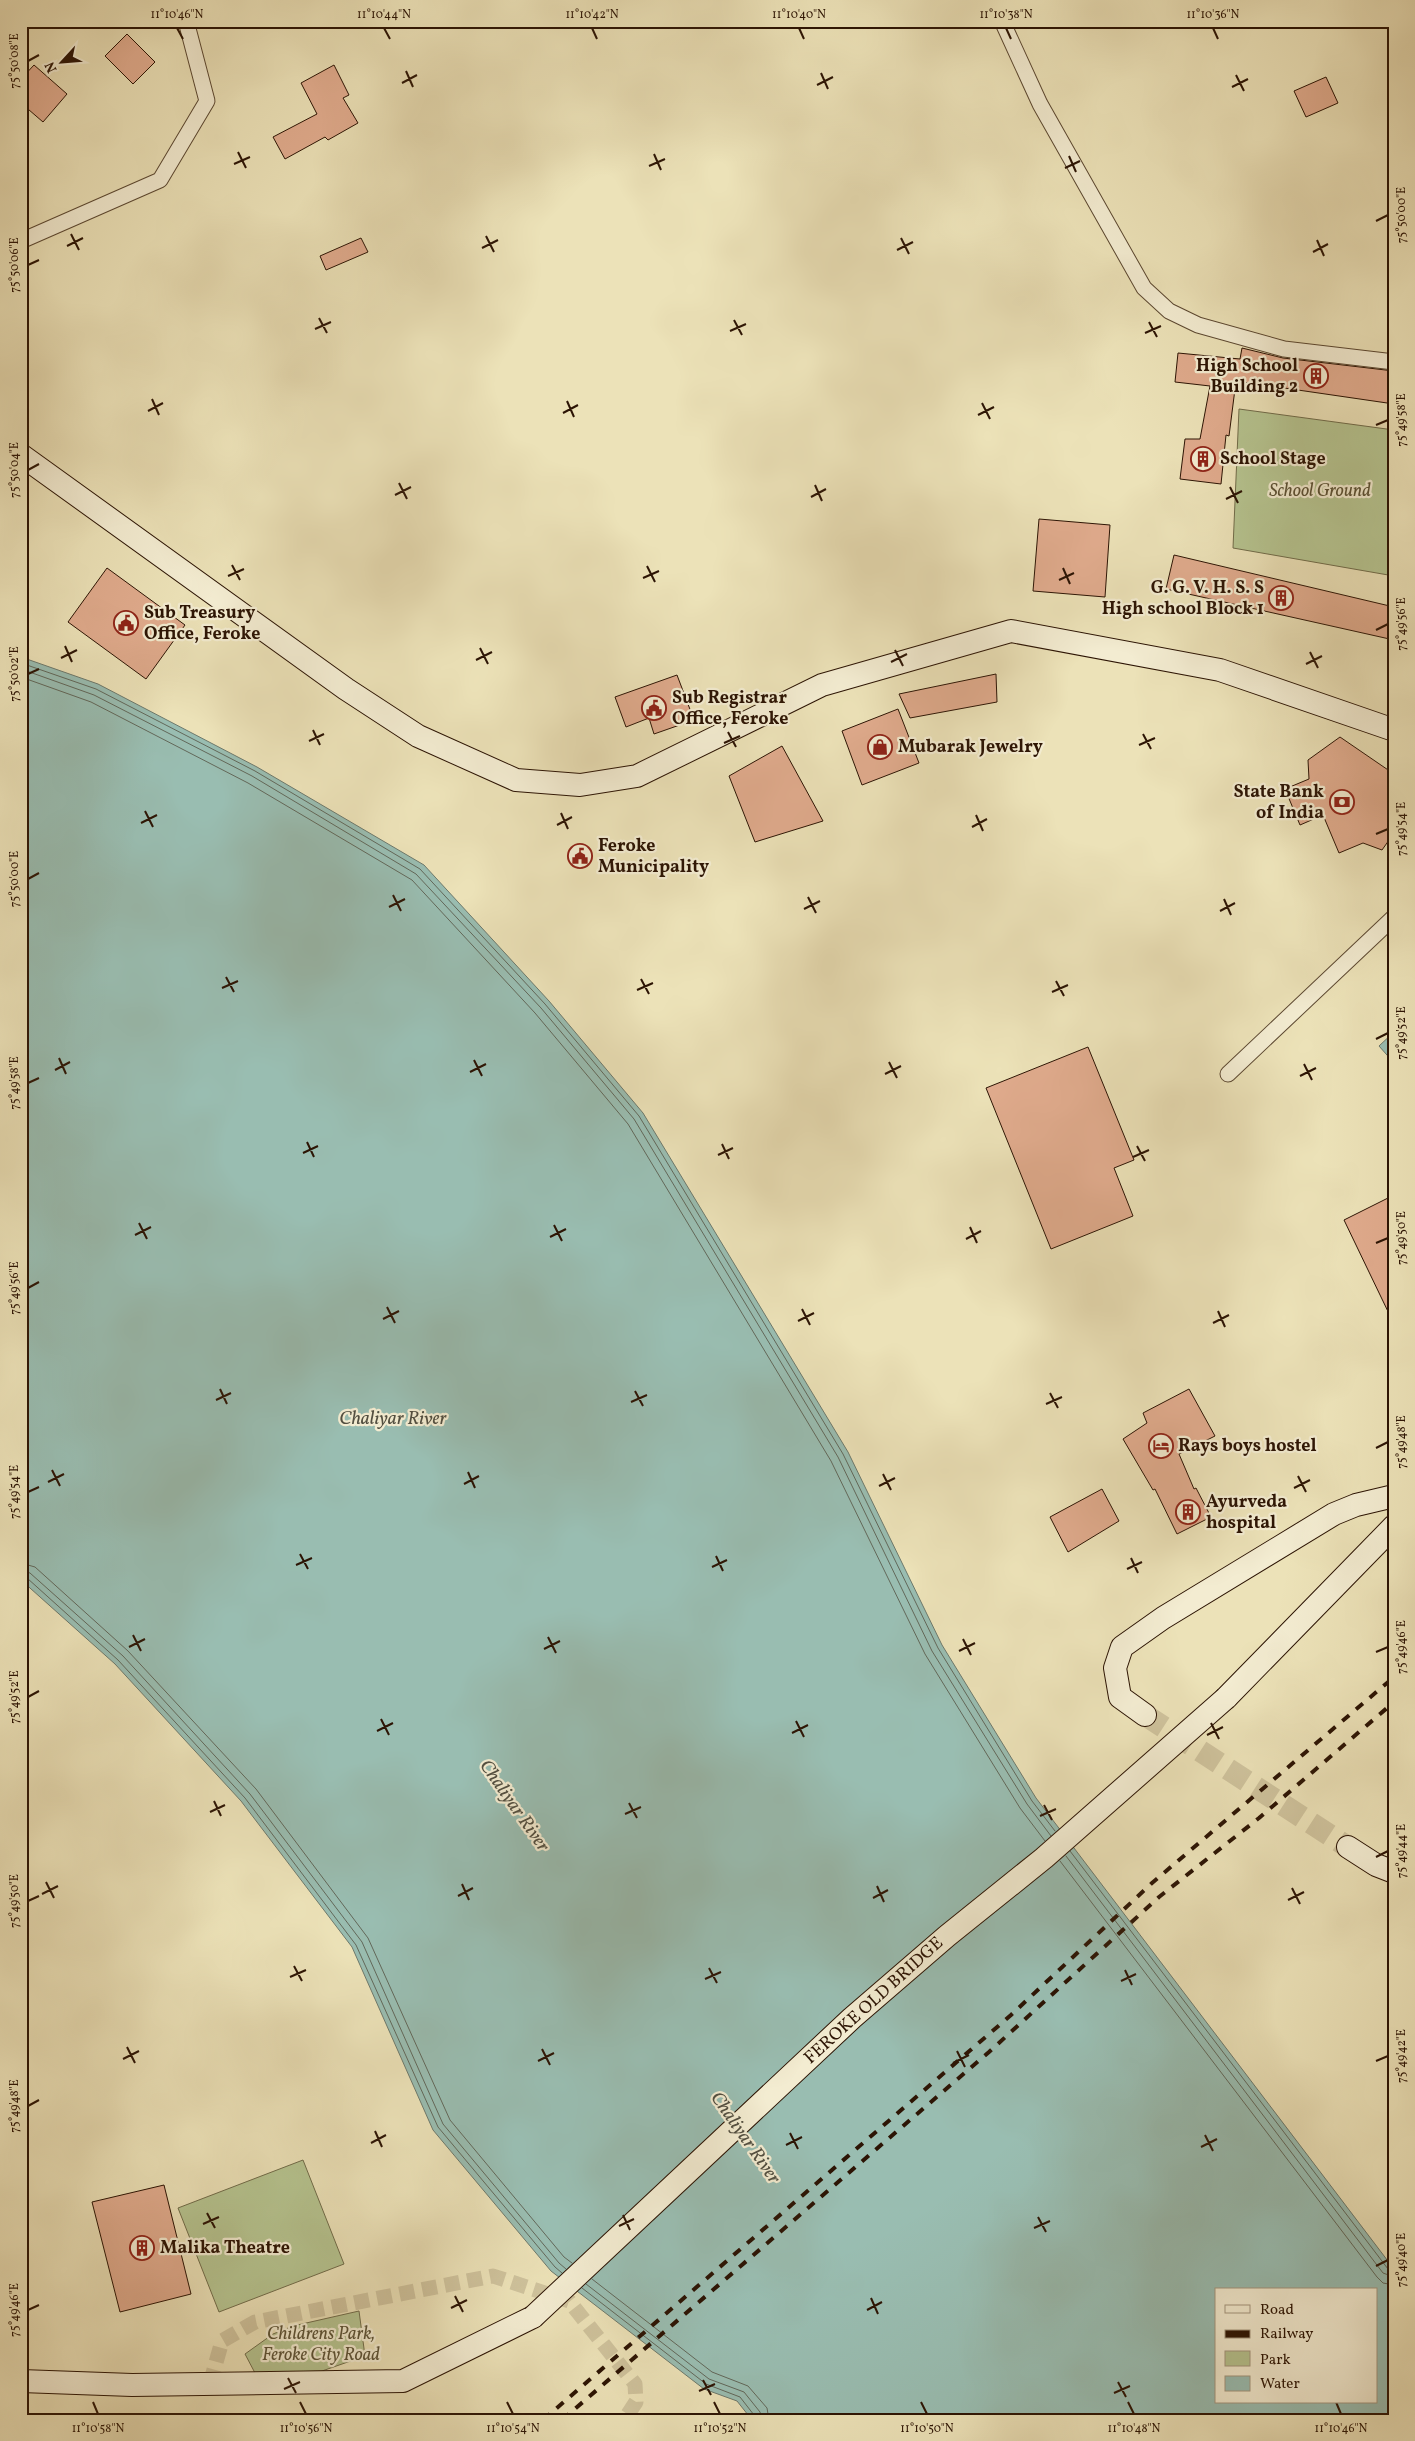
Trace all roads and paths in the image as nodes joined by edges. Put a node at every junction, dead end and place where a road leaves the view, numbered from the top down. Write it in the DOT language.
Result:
graph roads {
  1 [pos="186,21"];
  2 [pos="1002,21"];
  3 [pos="21,241"];
  4 [pos="1394,362"];
  5 [pos="21,455"];
  6 [pos="1394,730"];
  7 [pos="1394,917"];
  8 [pos="1228,1074"];
  9 [pos="1394,1496"];
  10 [pos="1394,1526"];
  11 [pos="1145,1715"];
  12 [pos="1348,1847"];
  13 [pos="1394,1872"];
  14 [pos="21,2381"];
  1 -- 3 [label="street"];
  2 -- 4 [label="street"];
  5 -- 6 [label="main road"];
  7 -- 8 [label="street"];
  9 -- 11 [label="main road"];
  10 -- 14 [label="main road, FEROKE OLD BRIDGE, bridge"];
  12 -- 13 [label="main road"];
}
